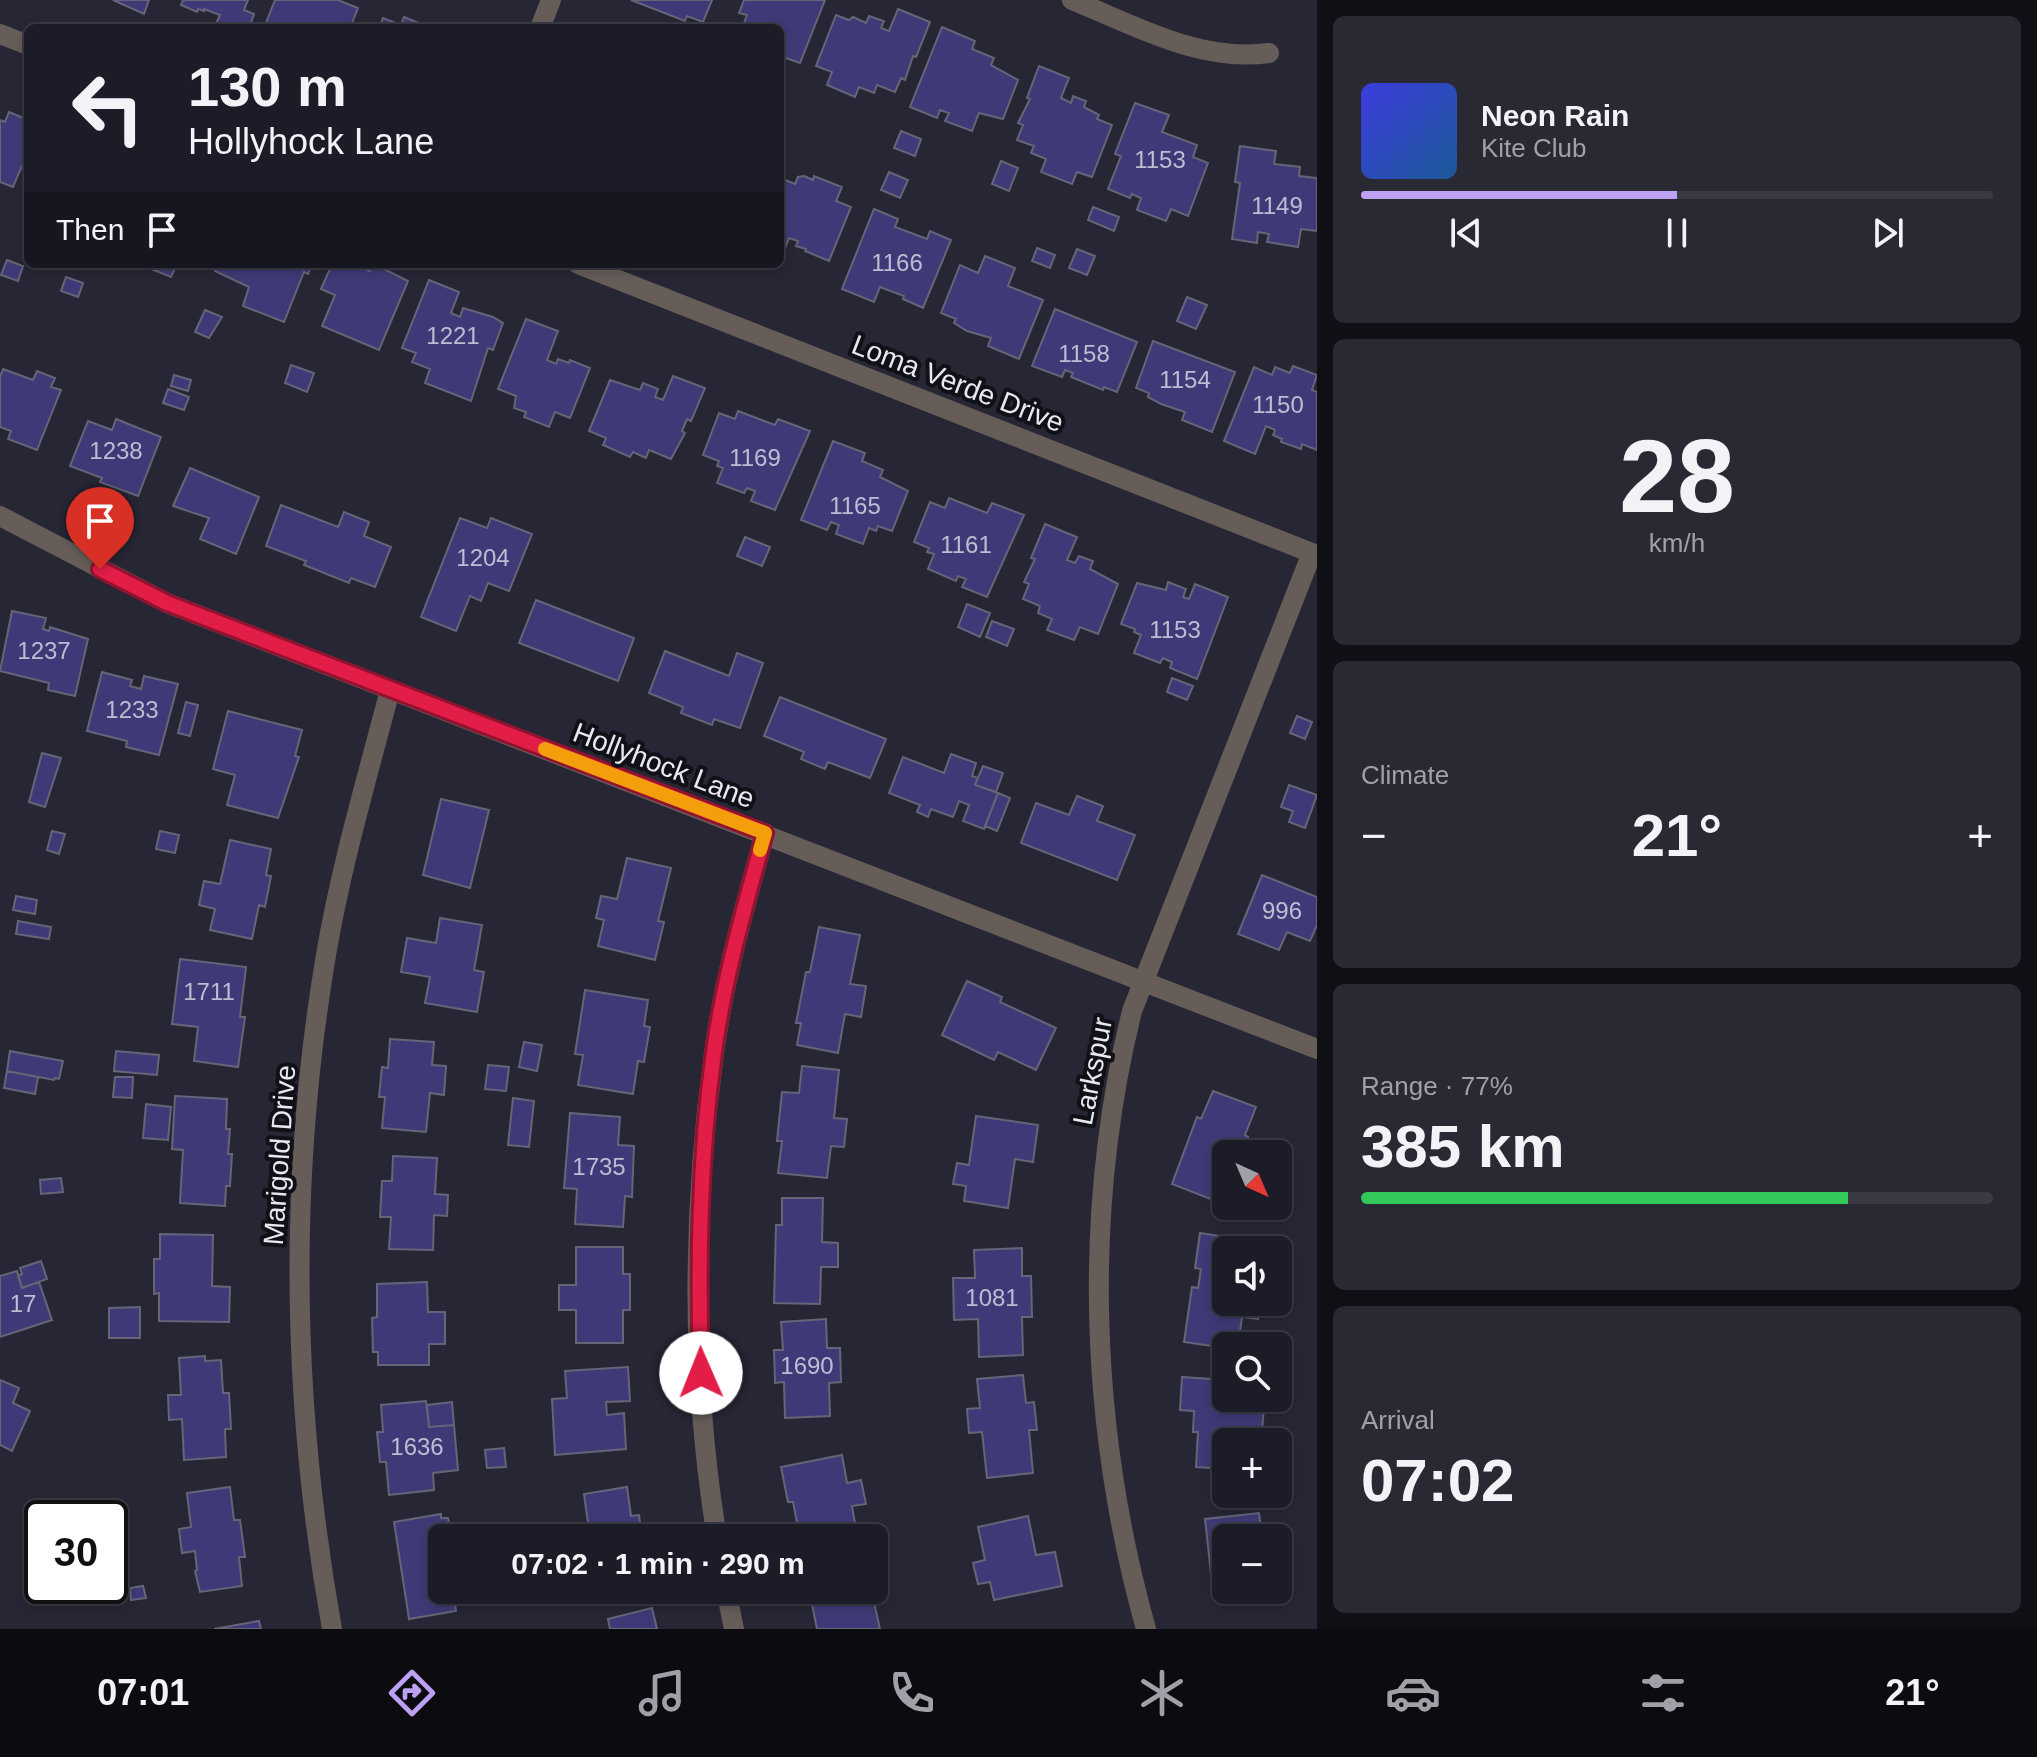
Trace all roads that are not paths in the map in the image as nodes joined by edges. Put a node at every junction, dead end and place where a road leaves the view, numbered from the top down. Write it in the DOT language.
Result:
graph roads {
  1 [pos="551,0"];
  2 [pos="1072,0"];
  3 [pos="542,24"];
  4 [pos="0,34"];
  5 [pos="24,43"];
  6 [pos="1269,53"];
  7 [pos="588,268"];
  8 [pos="0,516"];
  9 [pos="1314,554"];
  10 [pos="390,690"];
  11 [pos="765,833"];
  12 [pos="1143,981"];
  13 [pos="1317,1049"];
  14 [pos="715,1524"];
  15 [pos="729,1604"];
  16 [pos="332,1629"];
  17 [pos="734,1629"];
  18 [pos="1146,1629"];
  1 -- 3 [label="street"];
  2 -- 6 [label="street"];
  4 -- 5 [label="street"];
  7 -- 9 [label="street, Loma Verde Drive"];
  8 -- 10 [label="street, Hollyhock Lane"];
  9 -- 12 [label="street, Larkspur"];
  10 -- 11 [label="street, Hollyhock Lane"];
  10 -- 16 [label="street, Marigold Drive"];
  11 -- 12 [label="street, Hollyhock Lane"];
  11 -- 14 [label="street"];
  12 -- 13 [label="street, Hollyhock Lane"];
  12 -- 18 [label="street, Larkspur"];
  15 -- 17 [label="street"];
}
